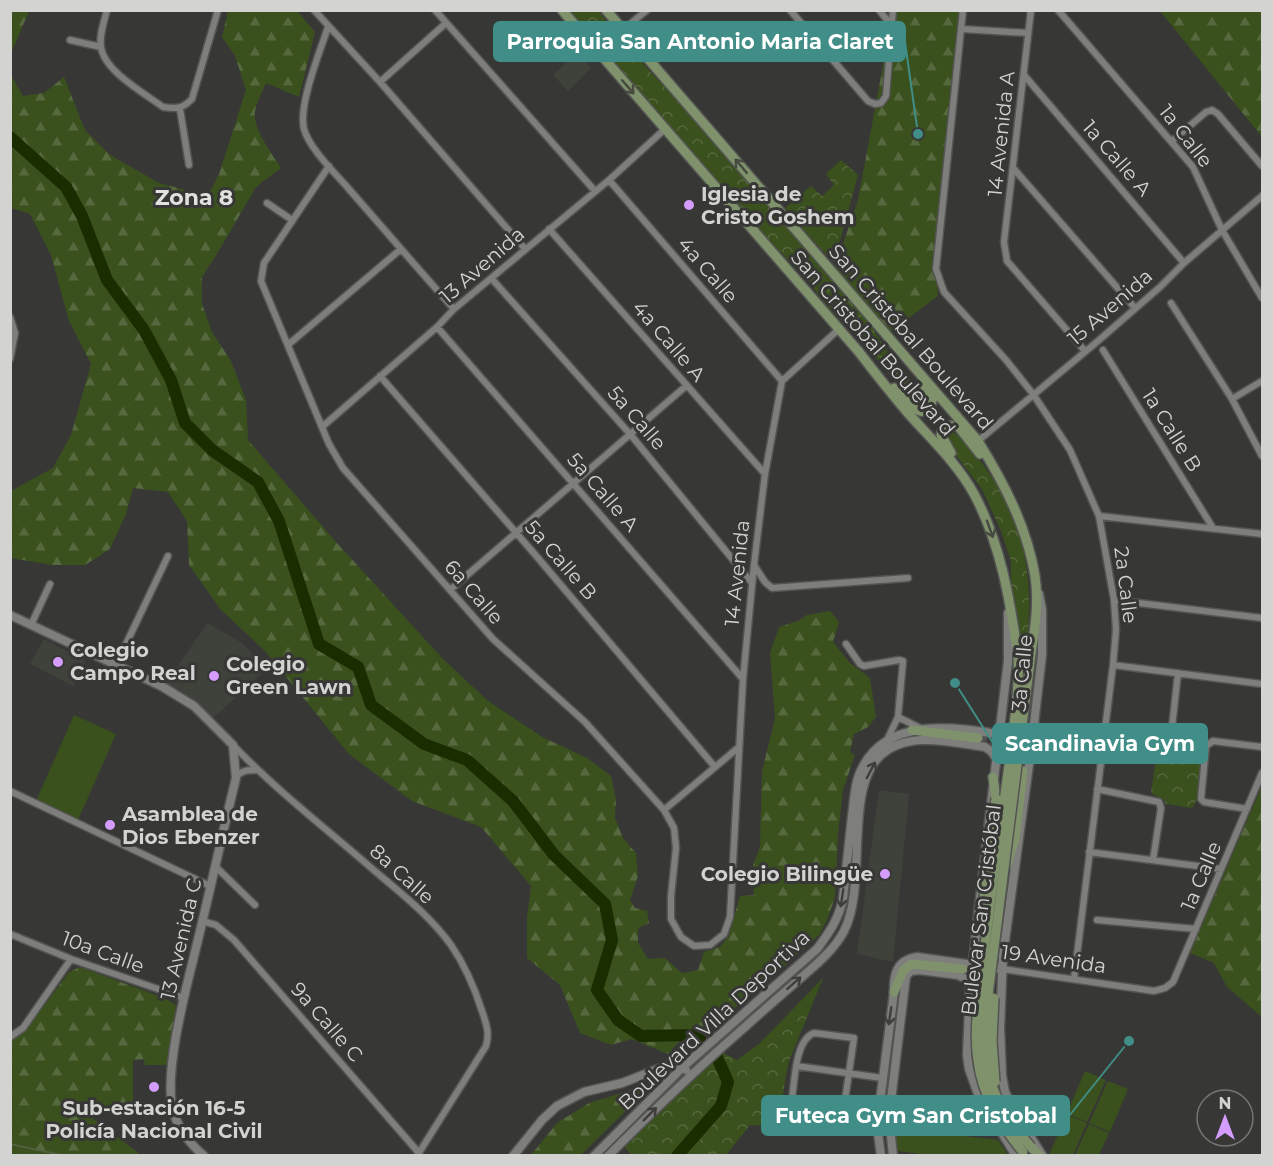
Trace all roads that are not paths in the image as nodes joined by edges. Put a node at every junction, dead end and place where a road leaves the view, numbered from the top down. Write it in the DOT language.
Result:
graph roads {
  1 [pos="108,10"];
  2 [pos="218,10"];
  3 [pos="314,10"];
  4 [pos="435,10"];
  5 [pos="562,10"];
  6 [pos="606,10"];
  7 [pos="647,10"];
  8 [pos="790,10"];
  9 [pos="879,10"];
  10 [pos="894,10"];
  11 [pos="963,10"];
  12 [pos="1031,10"];
  13 [pos="1058,10"];
  14 [pos="446,23"];
  15 [pos="892,26"];
  16 [pos="328,27"];
  17 [pos="624,29"];
  18 [pos="962,29"];
  19 [pos="1028,33"];
  20 [pos="70,40"];
  21 [pos="101,47"];
  22 [pos="1024,75"];
  23 [pos="380,82"];
  24 [pos="182,108"];
  25 [pos="664,129"];
  26 [pos="1172,141"];
  27 [pos="189,165"];
  28 [pos="329,166"];
  29 [pos="1263,166"];
  30 [pos="1014,170"];
  31 [pos="609,180"];
  32 [pos="595,191"];
  33 [pos="1263,196"];
  34 [pos="267,203"];
  35 [pos="292,220"];
  36 [pos="549,229"];
  37 [pos="1222,230"];
  38 [pos="401,249"];
  39 [pos="525,249"];
  40 [pos="1185,263"];
  41 [pos="492,279"];
  42 [pos="1263,298"];
  43 [pos="1171,303"];
  44 [pos="1136,308"];
  45 [pos="454,309"];
  46 [pos="10,317"];
  47 [pos="875,321"];
  48 [pos="436,327"];
  49 [pos="838,330"];
  50 [pos="13,333"];
  51 [pos="289,344"];
  52 [pos="1103,350"];
  53 [pos="1085,351"];
  54 [pos="859,352"];
  55 [pos="10,359"];
  56 [pos="380,376"];
  57 [pos="782,381"];
  58 [pos="1263,381"];
  59 [pos="686,386"];
  60 [pos="1033,394"];
  61 [pos="1232,399"];
  62 [pos="322,427"];
  63 [pos="630,434"];
  64 [pos="978,441"];
  65 [pos="1263,456"];
  66 [pos="765,474"];
  67 [pos="1001,478"];
  68 [pos="574,483"];
  69 [pos="973,492"];
  70 [pos="1099,516"];
  71 [pos="1213,528"];
  72 [pos="516,533"];
  73 [pos="1263,534"];
  74 [pos="168,556"];
  75 [pos="754,565"];
  76 [pos="1036,578"];
  77 [pos="908,579"];
  78 [pos="752,583"];
  79 [pos="50,584"];
  80 [pos="451,589"];
  81 [pos="1008,597"];
  82 [pos="1114,600"];
  83 [pos="10,615"];
  84 [pos="1263,618"];
  85 [pos="31,625"];
  86 [pos="846,644"];
  87 [pos="1031,654"];
  88 [pos="116,665"];
  89 [pos="1113,665"];
  90 [pos="1178,673"];
  91 [pos="743,679"];
  92 [pos="1263,684"];
  93 [pos="1036,708"];
  94 [pos="1002,715"];
  95 [pos="898,717"];
  96 [pos="1105,727"];
  97 [pos="916,729"];
  98 [pos="1033,732"];
  99 [pos="999,734"];
  100 [pos="978,738"];
  101 [pos="887,740"];
  102 [pos="1103,742"];
  103 [pos="233,745"];
  104 [pos="739,747"];
  105 [pos="1263,747"];
  106 [pos="1031,750"];
  107 [pos="996,758"];
  108 [pos="715,767"];
  109 [pos="257,770"];
  110 [pos="1023,771"];
  111 [pos="1263,773"];
  112 [pos="993,777"];
  113 [pos="236,778"];
  114 [pos="1097,789"];
  115 [pos="10,791"];
  116 [pos="1247,809"];
  117 [pos="664,810"];
  118 [pos="855,822"];
  119 [pos="1089,852"];
  120 [pos="1153,860"];
  121 [pos="215,866"];
  122 [pos="1221,869"];
  123 [pos="1003,872"];
  124 [pos="210,886"];
  125 [pos="1012,894"];
  126 [pos="980,898"];
  127 [pos="255,905"];
  128 [pos="1097,920"];
  129 [pos="202,921"];
  130 [pos="1196,928"];
  131 [pos="10,934"];
  132 [pos="985,948"];
  133 [pos="71,959"];
  134 [pos="973,963"];
  135 [pos="963,969"];
  136 [pos="1002,969"];
  137 [pos="1074,979"];
  138 [pos="970,988"];
  139 [pos="1165,988"];
  140 [pos="894,992"];
  141 [pos="184,998"];
  142 [pos="994,998"];
  143 [pos="10,1037"];
  144 [pos="1000,1044"];
  145 [pos="967,1052"];
  146 [pos="797,1066"];
  147 [pos="683,1068"];
  148 [pos="849,1073"];
  149 [pos="691,1074"];
  150 [pos="882,1078"];
  151 [pos="995,1090"];
  152 [pos="1024,1153"];
  153 [pos="418,1154"];
  154 [pos="204,1155"];
  155 [pos="513,1155"];
  156 [pos="594,1155"];
  157 [pos="608,1155"];
  158 [pos="881,1155"];
  159 [pos="893,1155"];
  160 [pos="1041,1155"];
  1 -- 21 [label="street"];
  2 -- 24 [label="street"];
  3 -- 16 [label="street"];
  4 -- 14 [label="street"];
  5 -- 25 [label="main road, San Cristobal Boulevard, one-way"];
  6 -- 17 [label="main road"];
  7 -- 17 [label="street"];
  8 -- 15 [label="street"];
  9 -- 15 [label="street"];
  10 -- 15 [label="street"];
  11 -- 18 [label="street"];
  12 -- 19 [label="street, 14 Avenida A"];
  13 -- 26 [label="street, 1a Calle"];
  14 -- 23 [label="street"];
  14 -- 32 [label="street"];
  16 -- 23 [label="street"];
  16 -- 28 [label="street"];
  47 -- 17 [label="main road, San Cristóbal Boulevard, one-way"];
  18 -- 19 [label="street"];
  18 -- 60 [label="street, 2a Calle"];
  19 -- 22 [label="street, 14 Avenida A"];
  20 -- 21 [label="street"];
  21 -- 24 [label="street"];
  22 -- 30 [label="street, 14 Avenida A"];
  22 -- 40 [label="street, 1a Calle A"];
  23 -- 39 [label="street"];
  24 -- 27 [label="street"];
  25 -- 31 [label="street, 13 Avenida"];
  25 -- 49 [label="main road, San Cristobal Boulevard"];
  26 -- 29 [label="street"];
  26 -- 37 [label="street, 1a Calle"];
  28 -- 35 [label="street"];
  28 -- 38 [label="street"];
  30 -- 44 [label="street"];
  30 -- 53 [label="street, 14 Avenida A"];
  31 -- 32 [label="street, 13 Avenida"];
  31 -- 57 [label="street, 4a Calle"];
  32 -- 36 [label="street, 13 Avenida"];
  33 -- 37 [label="street, 15 Avenida"];
  34 -- 35 [label="street"];
  35 -- 51 [label="street, 6a Calle"];
  36 -- 39 [label="street, 13 Avenida"];
  36 -- 59 [label="street, 4a Calle A"];
  37 -- 40 [label="street, 15 Avenida"];
  37 -- 42 [label="street, 1a Calle"];
  38 -- 45 [label="street"];
  38 -- 51 [label="street"];
  39 -- 41 [label="street, 13 Avenida"];
  40 -- 44 [label="street, 15 Avenida"];
  41 -- 45 [label="street, 13 Avenida"];
  41 -- 63 [label="street, 5a Calle"];
  43 -- 61 [label="street"];
  44 -- 53 [label="street, 15 Avenida"];
  45 -- 48 [label="street, 13 Avenida"];
  46 -- 50 [label="street"];
  47 -- 54 [label="main road"];
  47 -- 64 [label="main road, San Cristóbal Boulevard"];
  48 -- 56 [label="street, 13 Avenida"];
  48 -- 68 [label="street, 5a Calle A"];
  49 -- 54 [label="main road, San Cristobal Boulevard"];
  49 -- 57 [label="street"];
  50 -- 55 [label="street"];
  51 -- 62 [label="street, 6a Calle"];
  52 -- 71 [label="street, 1a Calle B"];
  53 -- 60 [label="street, 15 Avenida"];
  54 -- 69 [label="main road, San Cristobal Boulevard"];
  56 -- 62 [label="street, 13 Avenida"];
  56 -- 72 [label="street, 5a Calle B"];
  57 -- 66 [label="street, 14 Avenida"];
  58 -- 61 [label="street"];
  59 -- 63 [label="street"];
  59 -- 66 [label="street, 4a Calle A"];
  60 -- 64 [label="street, 15 Avenida"];
  60 -- 70 [label="street, 2a Calle"];
  61 -- 65 [label="street"];
  62 -- 80 [label="street, 6a Calle"];
  63 -- 68 [label="street"];
  63 -- 78 [label="street, 5a Calle"];
  64 -- 67 [label="main road, San Cristóbal Boulevard"];
  66 -- 75 [label="street, 14 Avenida"];
  67 -- 69 [label="main road"];
  67 -- 76 [label="main road, San Cristóbal Boulevard"];
  68 -- 72 [label="street"];
  68 -- 91 [label="street, 5a Calle A"];
  69 -- 81 [label="main road, San Cristobal Boulevard, one-way"];
  70 -- 71 [label="street"];
  70 -- 82 [label="street, 2a Calle"];
  71 -- 73 [label="street"];
  72 -- 80 [label="street"];
  72 -- 108 [label="street, 5a Calle B"];
  74 -- 88 [label="street"];
  75 -- 77 [label="street"];
  75 -- 78 [label="street, 14 Avenida"];
  76 -- 87 [label="main road, San Cristóbal Boulevard"];
  76 -- 93 [label="street, 3a Calle"];
  78 -- 91 [label="street, 14 Avenida"];
  79 -- 85 [label="street"];
  80 -- 117 [label="street, 6a Calle"];
  81 -- 94 [label="street, 3a Calle"];
  81 -- 132 [label="main road, Bulevar San Cristóbal, bridge"];
  82 -- 84 [label="street"];
  82 -- 89 [label="street, 2a Calle"];
  83 -- 85 [label="street, 8a Calle"];
  85 -- 88 [label="street, 8a Calle"];
  86 -- 95 [label="street"];
  87 -- 123 [label="main road, Bulevar San Cristóbal, bridge"];
  88 -- 103 [label="street, 8a Calle"];
  89 -- 90 [label="street"];
  89 -- 96 [label="street, 2a Calle"];
  90 -- 92 [label="street"];
  90 -- 96 [label="street"];
  91 -- 104 [label="street, 14 Avenida"];
  93 -- 94 [label="street"];
  93 -- 98 [label="street, 3a Calle"];
  94 -- 99 [label="street, 3a Calle"];
  95 -- 97 [label="street"];
  95 -- 101 [label="street"];
  96 -- 102 [label="street, 2a Calle"];
  97 -- 99 [label="street, Boulevard Villa Deportiva"];
  97 -- 100 [label="main road"];
  97 -- 101 [label="street, Boulevard Villa Deportiva"];
  98 -- 102 [label="street"];
  98 -- 106 [label="street, 3a Calle"];
  99 -- 106 [label="street, Boulevard Villa Deportiva"];
  99 -- 107 [label="street, 3a Calle"];
  101 -- 118 [label="street, Boulevard Villa Deportiva"];
  102 -- 114 [label="street, 2a Calle"];
  103 -- 109 [label="street, 8a Calle"];
  103 -- 113 [label="street, 13 Avenida C"];
  104 -- 108 [label="street"];
  104 -- 117 [label="street, 6a Calle"];
  105 -- 116 [label="street"];
  106 -- 125 [label="street, 3a Calle"];
  107 -- 112 [label="street, 3a Calle"];
  118 -- 107 [label="street, Boulevard Villa Deportiva, one-way"];
  108 -- 117 [label="street"];
  109 -- 113 [label="street"];
  109 -- 153 [label="street, 8a Calle"];
  110 -- 123 [label="main road, bridge"];
  111 -- 116 [label="street, 1a Calle"];
  112 -- 126 [label="street, 3a Calle"];
  112 -- 132 [label="main road, bridge"];
  113 -- 121 [label="street, 13 Avenida C"];
  114 -- 119 [label="street, 2a Calle"];
  114 -- 120 [label="street"];
  115 -- 124 [label="street"];
  116 -- 122 [label="street, 1a Calle"];
  118 -- 147 [label="street, Boulevard Villa Deportiva, one-way"];
  149 -- 118 [label="street, Boulevard Villa Deportiva, one-way"];
  119 -- 120 [label="street"];
  119 -- 137 [label="street, 2a Calle"];
  120 -- 122 [label="street"];
  121 -- 124 [label="street, 13 Avenida C"];
  121 -- 127 [label="street"];
  122 -- 130 [label="street, 1a Calle"];
  123 -- 151 [label="main road, Bulevar San Cristóbal, bridge"];
  124 -- 129 [label="street, 13 Avenida C"];
  125 -- 126 [label="street"];
  125 -- 136 [label="street, 3a Calle"];
  126 -- 134 [label="street, 3a Calle"];
  128 -- 130 [label="street"];
  129 -- 141 [label="street, 13 Avenida C"];
  129 -- 153 [label="street, 9a Calle C"];
  130 -- 139 [label="street, 1a Calle"];
  131 -- 133 [label="street, 10a Calle"];
  132 -- 152 [label="main road, Bulevar San Cristóbal, bridge"];
  133 -- 141 [label="street, 10a Calle"];
  133 -- 143 [label="street"];
  134 -- 136 [label="street, 19 Avenida"];
  134 -- 138 [label="street, 3a Calle"];
  134 -- 140 [label="street, 19 Avenida"];
  135 -- 140 [label="main road"];
  136 -- 137 [label="street, 19 Avenida"];
  136 -- 144 [label="street, 3a Calle"];
  137 -- 139 [label="street, 19 Avenida"];
  138 -- 145 [label="street, 3a Calle"];
  138 -- 159 [label="street"];
  140 -- 150 [label="street, one-way"];
  141 -- 154 [label="street, 13 Avenida C"];
  142 -- 151 [label="main road, bridge"];
  144 -- 145 [label="street"];
  144 -- 160 [label="street, 3a Calle"];
  145 -- 152 [label="street, 3a Calle"];
  146 -- 148 [label="street"];
  146 -- 148 [label="street"];
  146 -- 148 [label="street"];
  147 -- 149 [label="street"];
  147 -- 155 [label="street"];
  147 -- 156 [label="street, Boulevard Villa Deportiva"];
  148 -- 150 [label="street"];
  157 -- 149 [label="street, Boulevard Villa Deportiva, one-way"];
  150 -- 158 [label="street"];
  151 -- 152 [label="main road, Bulevar San Cristóbal, bridge"];
  152 -- 160 [label="main road, Bulevar San Cristóbal"];
}
